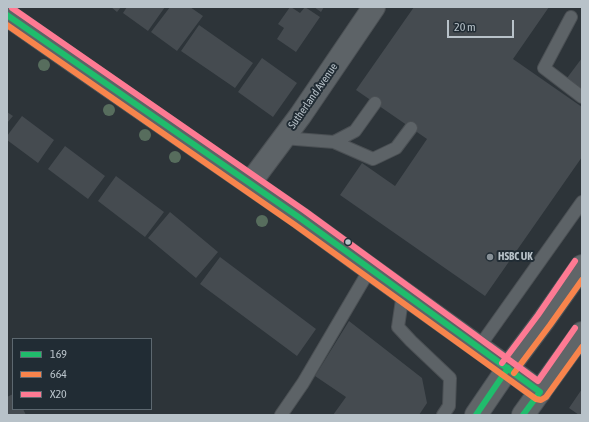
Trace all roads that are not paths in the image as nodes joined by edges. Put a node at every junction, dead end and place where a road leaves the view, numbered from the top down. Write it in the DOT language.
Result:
graph roads {
  1 [pos="374,7"];
  2 [pos="7,14"];
  3 [pos="572,17"];
  4 [pos="582,98"];
  5 [pos="375,103"];
  6 [pos="411,128"];
  7 [pos="283,138"];
  8 [pos="334,142"];
  9 [pos="250,183"];
  10 [pos="582,202"];
  11 [pos="582,266"];
  12 [pos="370,269"];
  13 [pos="403,293"];
  14 [pos="582,333"];
  15 [pos="479,347"];
  16 [pos="508,368"];
  17 [pos="540,392"];
  18 [pos="281,415"];
  19 [pos="443,415"];
  20 [pos="476,415"];
  21 [pos="523,415"];
  1 -- 7 [label="street, Sutherland Avenue"];
  2 -- 9 [label="street"];
  3 -- 4 [label="lane"];
  5 -- 8 [label="lane"];
  6 -- 8 [label="lane"];
  7 -- 8 [label="lane"];
  7 -- 9 [label="street, Sutherland Avenue"];
  9 -- 12 [label="street"];
  10 -- 15 [label="lane"];
  11 -- 16 [label="highway"];
  12 -- 13 [label="street"];
  12 -- 18 [label="lane"];
  13 -- 15 [label="street"];
  13 -- 19 [label="lane"];
  14 -- 17 [label="highway"];
  15 -- 16 [label="street"];
  16 -- 17 [label="highway"];
  16 -- 20 [label="highway"];
  17 -- 21 [label="highway"];
}
